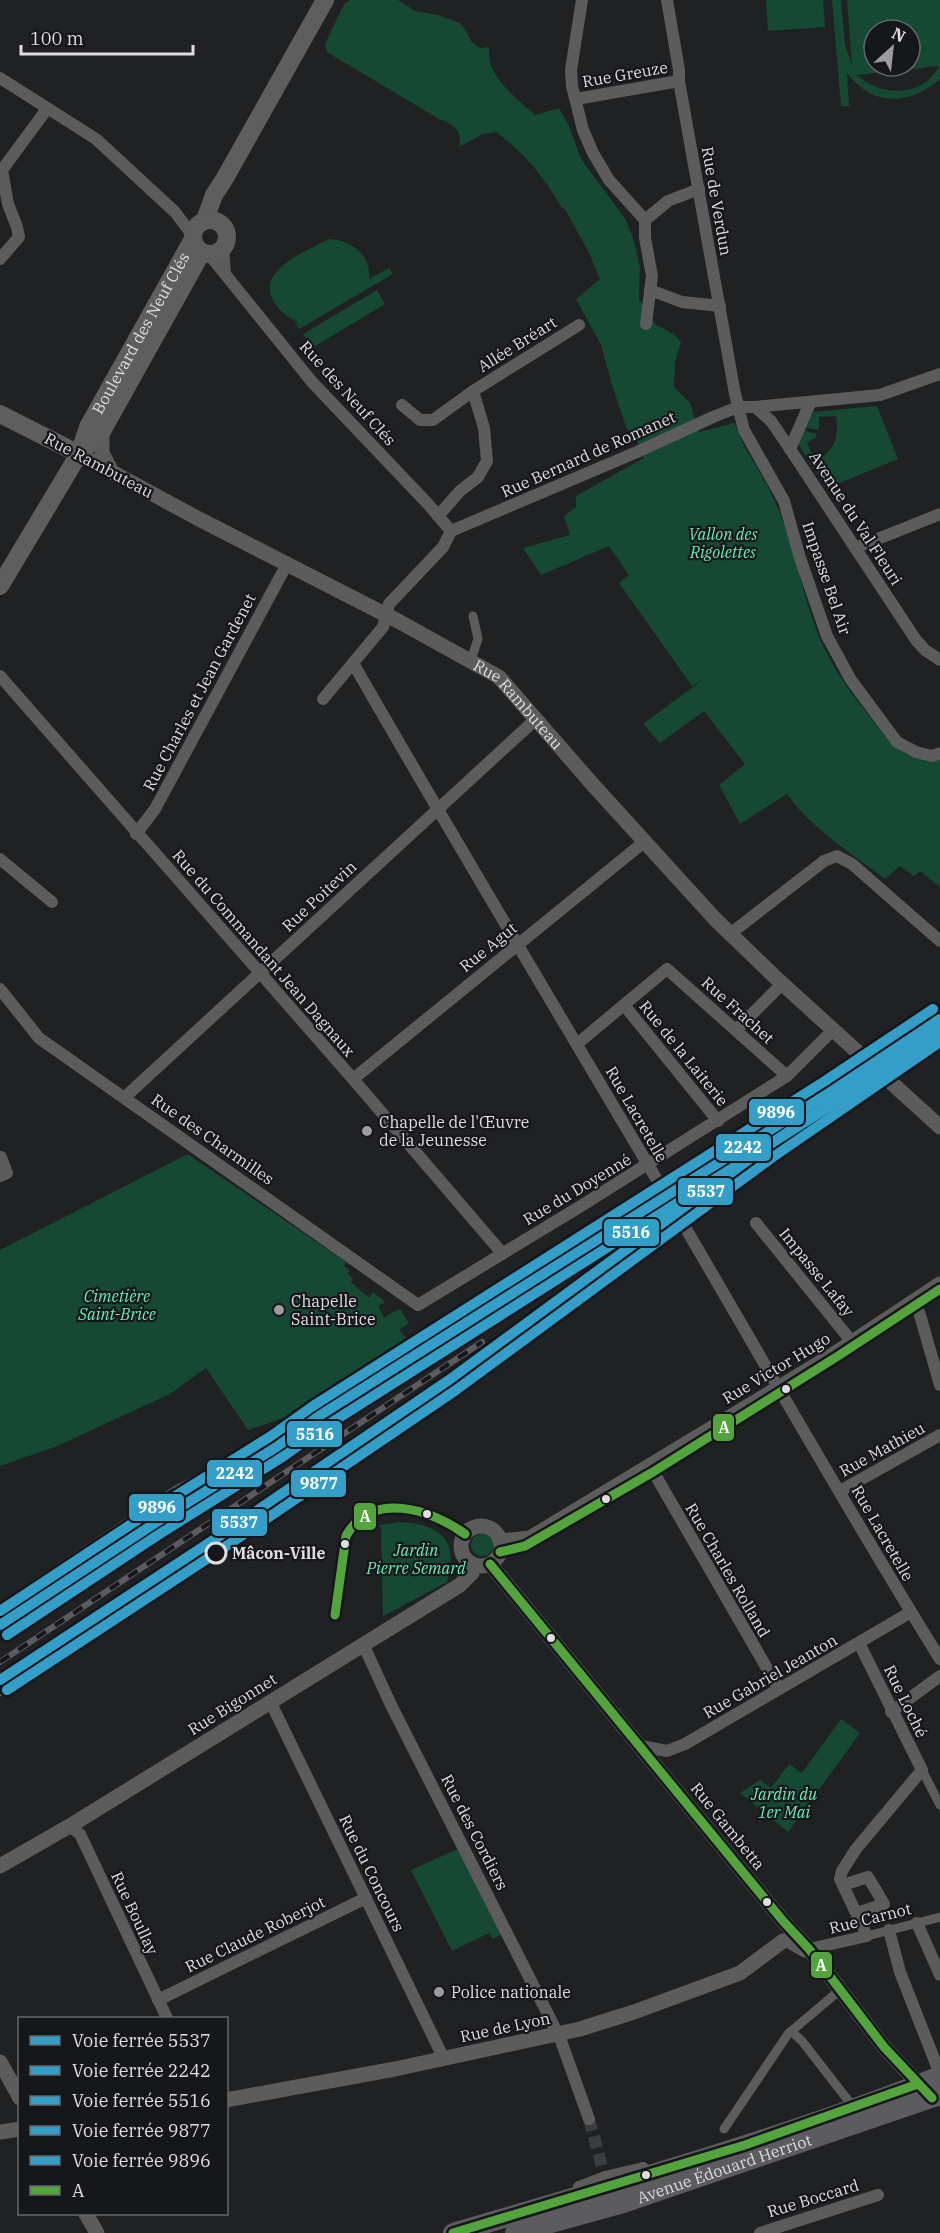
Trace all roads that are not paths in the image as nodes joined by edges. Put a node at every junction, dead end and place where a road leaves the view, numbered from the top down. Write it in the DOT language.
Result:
graph roads {
  1 [pos="325,0"];
  2 [pos="582,0"];
  3 [pos="667,0"];
  4 [pos="0,78"];
  5 [pos="679,81"];
  6 [pos="576,99"];
  7 [pos="47,109"];
  8 [pos="1,171"];
  9 [pos="699,189"];
  10 [pos="645,220"];
  11 [pos="206,240"];
  12 [pos="0,259"];
  13 [pos="650,291"];
  14 [pos="720,306"];
  15 [pos="646,324"];
  16 [pos="579,325"];
  17 [pos="940,374"];
  18 [pos="473,391"];
  19 [pos="810,403"];
  20 [pos="402,405"];
  21 [pos="738,407"];
  22 [pos="755,407"];
  23 [pos="0,414"];
  24 [pos="95,429"];
  25 [pos="49,439"];
  26 [pos="790,449"];
  27 [pos="79,454"];
  28 [pos="112,472"];
  29 [pos="940,514"];
  30 [pos="438,516"];
  31 [pos="451,531"];
  32 [pos="855,548"];
  33 [pos="287,564"];
  34 [pos="0,586"];
  35 [pos="385,615"];
  36 [pos="473,616"];
  37 [pos="473,654"];
  38 [pos="940,660"];
  39 [pos="353,663"];
  40 [pos="0,676"];
  41 [pos="323,699"];
  42 [pos="536,719"];
  43 [pos="940,753"];
  44 [pos="437,809"];
  45 [pos="136,834"];
  46 [pos="644,842"];
  47 [pos="0,859"];
  48 [pos="52,902"];
  49 [pos="730,934"];
  50 [pos="940,940"];
  51 [pos="517,945"];
  52 [pos="260,972"];
  53 [pos="782,984"];
  54 [pos="0,989"];
  55 [pos="624,1005"];
  56 [pos="736,1030"];
  57 [pos="833,1030"];
  58 [pos="577,1044"];
  59 [pos="787,1076"];
  60 [pos="353,1079"];
  61 [pos="125,1097"];
  62 [pos="718,1121"];
  63 [pos="940,1127"];
  64 [pos="1,1157"];
  65 [pos="648,1165"];
  66 [pos="0,1176"];
  67 [pos="756,1223"];
  68 [pos="502,1253"];
  69 [pos="940,1284"];
  70 [pos="914,1302"];
  71 [pos="418,1305"];
  72 [pos="852,1342"];
  73 [pos="940,1385"];
  74 [pos="778,1388"];
  75 [pos="940,1435"];
  76 [pos="650,1466"];
  77 [pos="840,1491"];
  78 [pos="500,1541"];
  79 [pos="490,1564"];
  80 [pos="473,1565"];
  81 [pos="911,1612"];
  82 [pos="363,1644"];
  83 [pos="859,1644"];
  84 [pos="940,1659"];
  85 [pos="940,1676"];
  86 [pos="779,1689"];
  87 [pos="270,1701"];
  88 [pos="892,1711"];
  89 [pos="641,1746"];
  90 [pos="922,1770"];
  91 [pos="940,1805"];
  92 [pos="69,1826"];
  93 [pos="0,1866"];
  94 [pos="843,1885"];
  95 [pos="366,1898"];
  96 [pos="857,1913"];
  97 [pos="940,1917"];
  98 [pos="783,1921"];
  99 [pos="917,1923"];
  100 [pos="889,1930"];
  101 [pos="867,1936"];
  102 [pos="776,1945"];
  103 [pos="811,1952"];
  104 [pos="940,1975"];
  105 [pos="840,1990"];
  106 [pos="158,2000"];
  107 [pos="166,2017"];
  108 [pos="559,2034"];
  109 [pos="788,2034"];
  110 [pos="444,2059"];
  111 [pos="0,2062"];
  112 [pos="940,2075"];
  113 [pos="18,2094"];
  114 [pos="935,2097"];
  115 [pos="228,2100"];
  116 [pos="855,2109"];
  117 [pos="587,2114"];
  118 [pos="18,2129"];
  119 [pos="724,2129"];
  120 [pos="0,2132"];
  121 [pos="688,2164"];
  122 [pos="878,2195"];
  123 [pos="562,2201"];
  124 [pos="87,2215"];
  125 [pos="97,2233"];
  126 [pos="453,2233"];
  127 [pos="515,2233"];
  128 [pos="760,2233"];
  1 -- 11 [label="main road, Boulevard des Neuf Clés"];
  2 -- 6 [label="street"];
  3 -- 5 [label="street, Rue de Verdun"];
  4 -- 7 [label="street"];
  5 -- 6 [label="street, Rue Greuze"];
  5 -- 9 [label="street, Rue de Verdun"];
  6 -- 10 [label="street"];
  7 -- 8 [label="street"];
  7 -- 11 [label="street"];
  8 -- 12 [label="street"];
  9 -- 10 [label="street"];
  9 -- 14 [label="street, Rue de Verdun"];
  10 -- 13 [label="street"];
  11 -- 24 [label="main road, Boulevard des Neuf Clés"];
  11 -- 24 [label="main road, Boulevard des Neuf Clés"];
  11 -- 30 [label="street, Rue des Neuf Clés"];
  13 -- 14 [label="street"];
  13 -- 15 [label="street"];
  14 -- 21 [label="street, Rue de Verdun"];
  16 -- 18 [label="street, Allée Bréart"];
  17 -- 19 [label="street"];
  18 -- 20 [label="street, Allée Bréart"];
  18 -- 30 [label="street, Allée Bréart"];
  19 -- 22 [label="street"];
  19 -- 26 [label="street"];
  21 -- 22 [label="street"];
  21 -- 31 [label="street, Rue Bernard de Romanet"];
  21 -- 43 [label="street, Impasse Bel Air"];
  22 -- 26 [label="street, Avenue du Val Fleuri"];
  23 -- 25 [label="main road, Rue Rambuteau"];
  24 -- 25 [label="main road, Boulevard des Neuf Clés"];
  24 -- 27 [label="main road, Boulevard des Neuf Clés"];
  24 -- 28 [label="street, Boulevard des Neuf Clés"];
  25 -- 27 [label="main road, Rue Rambuteau"];
  26 -- 32 [label="street, Avenue du Val Fleuri"];
  27 -- 28 [label="street, Rue Rambuteau"];
  27 -- 34 [label="main road, Boulevard des Neuf Clés"];
  28 -- 33 [label="street, Rue Rambuteau"];
  29 -- 32 [label="street"];
  30 -- 31 [label="street, Rue des Neuf Clés"];
  31 -- 35 [label="street"];
  32 -- 38 [label="street, Avenue du Val Fleuri"];
  33 -- 35 [label="street, Rue Rambuteau"];
  33 -- 45 [label="street, Rue Charles et Jean Gardenet"];
  35 -- 39 [label="street"];
  35 -- 42 [label="street, Rue Rambuteau"];
  36 -- 37 [label="street"];
  39 -- 41 [label="street"];
  39 -- 44 [label="street, Rue Lacretelle"];
  40 -- 45 [label="street, Rue du Commandant Jean Dagnaux"];
  42 -- 44 [label="street, Rue Poitevin"];
  42 -- 46 [label="street, Rue Rambuteau"];
  44 -- 51 [label="street, Rue Lacretelle"];
  44 -- 52 [label="street, Rue Poitevin"];
  45 -- 52 [label="street, Rue du Commandant Jean Dagnaux"];
  46 -- 49 [label="street, Rue Rambuteau"];
  46 -- 51 [label="street, Rue Agut"];
  47 -- 48 [label="street"];
  49 -- 50 [label="street"];
  49 -- 53 [label="street, Rue Rambuteau"];
  51 -- 58 [label="street, Rue Lacretelle"];
  51 -- 60 [label="street, Rue Agut"];
  52 -- 60 [label="street, Rue du Commandant Jean Dagnaux"];
  52 -- 61 [label="street, Rue Poitevin"];
  53 -- 56 [label="street"];
  53 -- 57 [label="street, Rue Rambuteau"];
  54 -- 61 [label="street, Rue des Charmilles"];
  55 -- 56 [label="street, Rue Frachet"];
  55 -- 58 [label="street"];
  55 -- 62 [label="street, Rue de la Laiterie"];
  56 -- 59 [label="street, Rue Frachet"];
  57 -- 59 [label="street, Rue du Doyenné"];
  57 -- 63 [label="street, Rue Rambuteau"];
  58 -- 65 [label="street, Rue Lacretelle"];
  59 -- 62 [label="street, Rue du Doyenné"];
  60 -- 68 [label="street, Rue du Commandant Jean Dagnaux"];
  61 -- 71 [label="street, Rue des Charmilles"];
  62 -- 65 [label="street, Rue du Doyenné"];
  64 -- 66 [label="street"];
  65 -- 68 [label="street, Rue du Doyenné"];
  65 -- 74 [label="street, Rue Lacretelle"];
  67 -- 72 [label="street, Impasse Lafay"];
  68 -- 71 [label="street, Rue du Doyenné"];
  69 -- 70 [label="street, Rue Victor Hugo"];
  70 -- 72 [label="street, Rue Victor Hugo"];
  70 -- 73 [label="street"];
  72 -- 74 [label="street, Rue Victor Hugo"];
  74 -- 76 [label="street, Rue Victor Hugo"];
  74 -- 77 [label="street, Rue Lacretelle"];
  75 -- 77 [label="street, Rue Mathieu"];
  76 -- 78 [label="street, Rue Victor Hugo"];
  76 -- 86 [label="street, Rue Charles Rolland"];
  77 -- 81 [label="street, Rue Lacretelle"];
  78 -- 79 [label="street"];
  78 -- 80 [label="street"];
  79 -- 80 [label="street"];
  79 -- 89 [label="street, Rue Gambetta"];
  80 -- 82 [label="street, Rue Bigonnet"];
  81 -- 83 [label="street, Rue Gabriel Jeanton"];
  81 -- 84 [label="street, Rue Lacretelle"];
  82 -- 87 [label="street, Rue Bigonnet"];
  82 -- 108 [label="street, Rue des Cordiers"];
  83 -- 86 [label="street, Rue Gabriel Jeanton"];
  83 -- 88 [label="street, Rue Loché"];
  85 -- 88 [label="street"];
  86 -- 89 [label="street, Rue Gabriel Jeanton"];
  87 -- 92 [label="street, Rue Bigonnet"];
  87 -- 95 [label="street, Rue du Concours"];
  88 -- 90 [label="street, Rue Loché"];
  89 -- 98 [label="street, Rue Gambetta"];
  90 -- 91 [label="street, Rue Loché"];
  90 -- 94 [label="street"];
  92 -- 93 [label="street, Rue Bigonnet"];
  92 -- 106 [label="street, Rue Boullay"];
  94 -- 96 [label="street"];
  94 -- 96 [label="street"];
  95 -- 106 [label="street, Rue Claude Roberjot"];
  95 -- 110 [label="street, Rue du Concours"];
  96 -- 101 [label="street"];
  97 -- 99 [label="street, Rue Carnot"];
  98 -- 102 [label="street"];
  98 -- 103 [label="street, Rue Gambetta"];
  99 -- 100 [label="street, Rue Carnot"];
  99 -- 104 [label="street"];
  100 -- 101 [label="street, Rue Carnot"];
  100 -- 112 [label="street"];
  101 -- 103 [label="street, Rue Carnot"];
  102 -- 103 [label="street"];
  102 -- 108 [label="street, Rue de Lyon"];
  103 -- 105 [label="street, Rue Gambetta"];
  105 -- 109 [label="street"];
  105 -- 114 [label="street, Rue Gambetta"];
  106 -- 107 [label="street, Rue Boullay"];
  108 -- 110 [label="street, Rue de Lyon"];
  108 -- 117 [label="street, Rue des Cordiers"];
  109 -- 116 [label="street"];
  109 -- 119 [label="street"];
  110 -- 115 [label="street, Rue de Lyon"];
  111 -- 113 [label="street"];
  112 -- 114 [label="main road"];
  114 -- 116 [label="main road, Avenue Édouard Herriot"];
  114 -- 127 [label="main road, Avenue Édouard Herriot"];
  116 -- 121 [label="main road, Avenue Édouard Herriot"];
  118 -- 120 [label="street"];
  121 -- 123 [label="main road, Avenue Édouard Herriot"];
  121 -- 123 [label="street"];
  122 -- 128 [label="street, Rue Boccard"];
  123 -- 126 [label="main road, Avenue Édouard Herriot"];
  124 -- 125 [label="street"];
}
